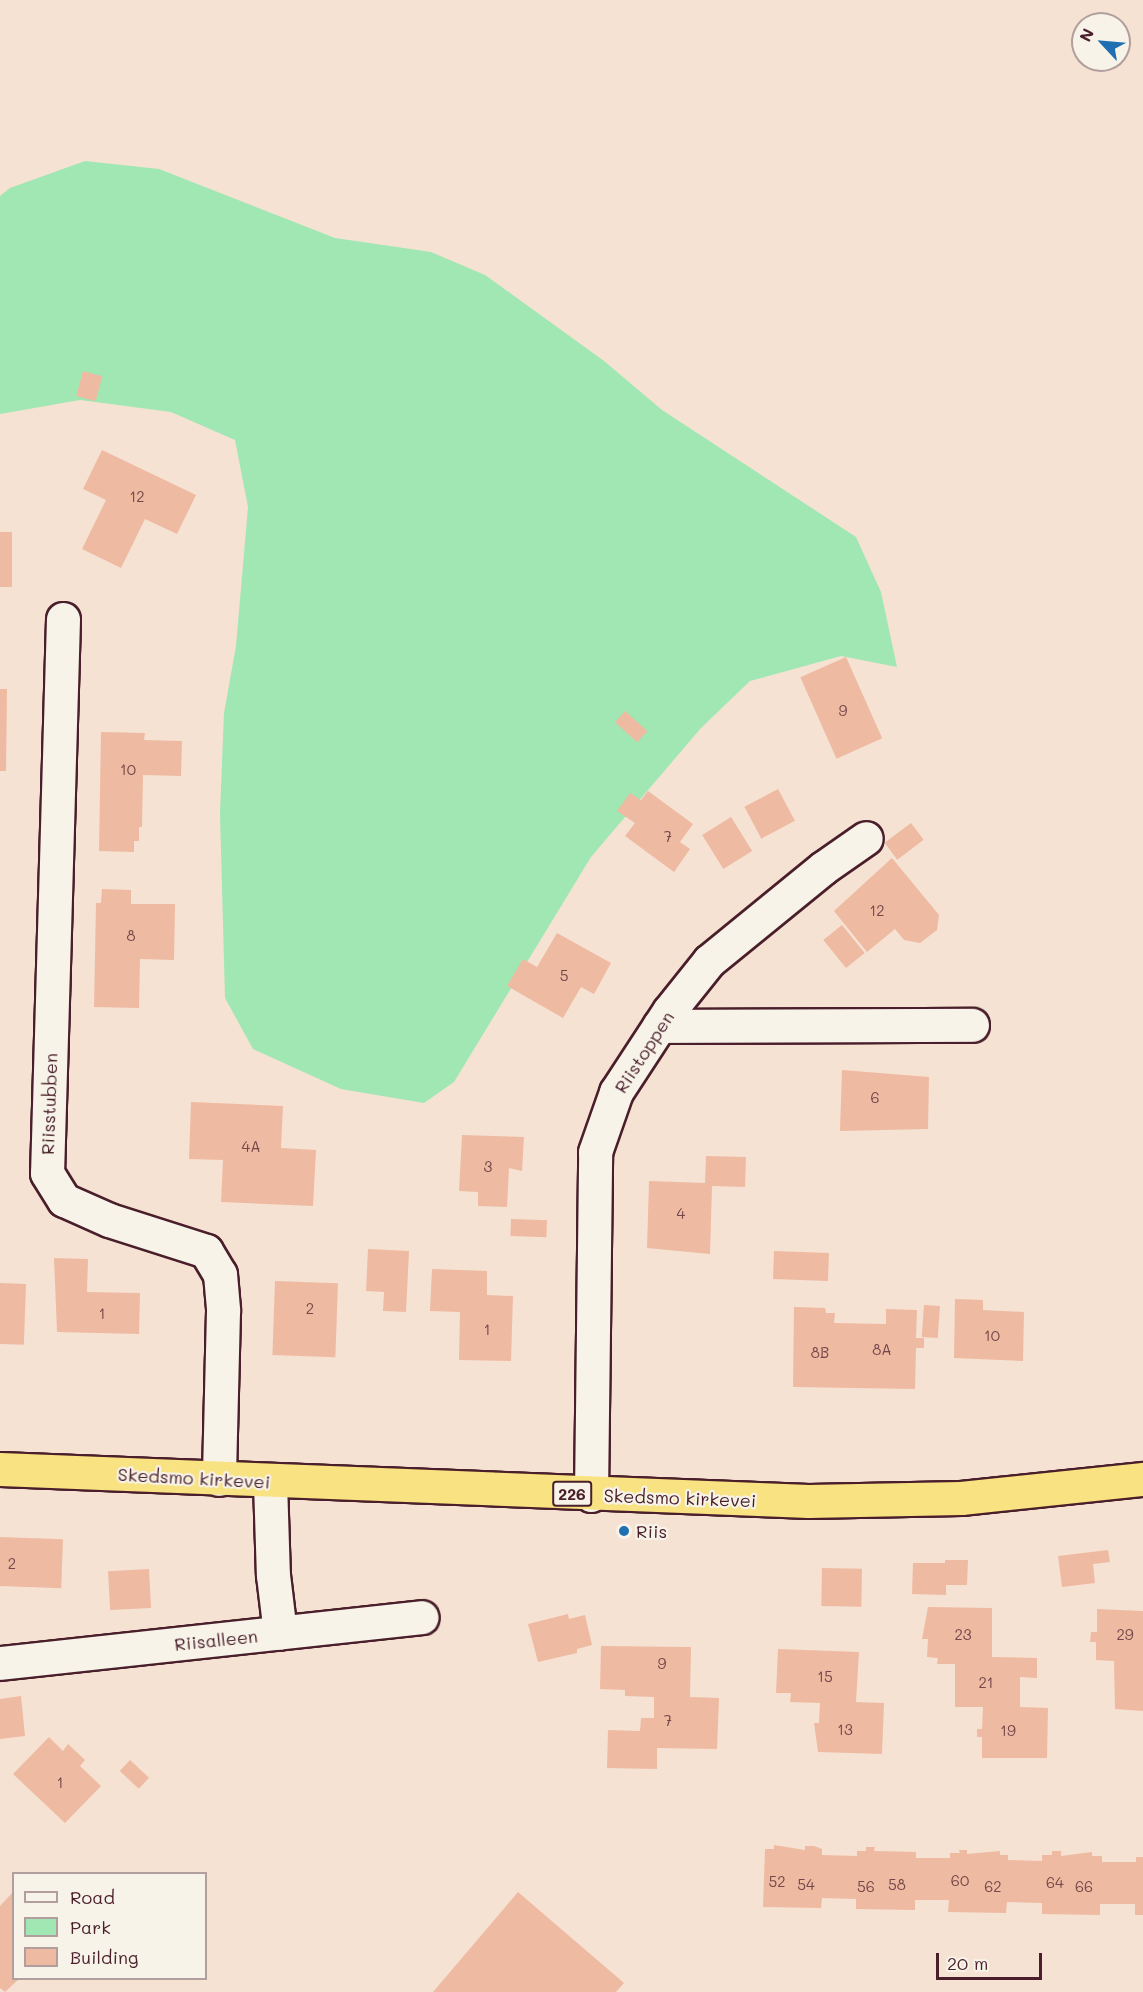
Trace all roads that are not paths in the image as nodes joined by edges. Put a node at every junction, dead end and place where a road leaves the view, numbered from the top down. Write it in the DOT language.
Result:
graph roads {
  1 [pos="63,619"];
  2 [pos="866,838"];
  3 [pos="972,1025"];
  4 [pos="659,1026"];
  5 [pos="0,1469"];
  6 [pos="219,1479"];
  7 [pos="1143,1479"];
  8 [pos="270,1482"];
  9 [pos="591,1495"];
  10 [pos="421,1617"];
  11 [pos="280,1633"];
  12 [pos="0,1663"];
  1 -- 6 [label="street, Riisstubben"];
  2 -- 4 [label="street, Riistoppen"];
  3 -- 4 [label="street"];
  4 -- 9 [label="street, Riistoppen"];
  5 -- 6 [label="highway, Skedsmo kirkevei / 226"];
  6 -- 8 [label="highway, Skedsmo kirkevei / 226"];
  7 -- 9 [label="highway, Skedsmo kirkevei / 226"];
  8 -- 9 [label="highway, Skedsmo kirkevei / 226"];
  8 -- 11 [label="street, Riisalleen"];
  10 -- 11 [label="street"];
  11 -- 12 [label="street, Riisalleen"];
}
